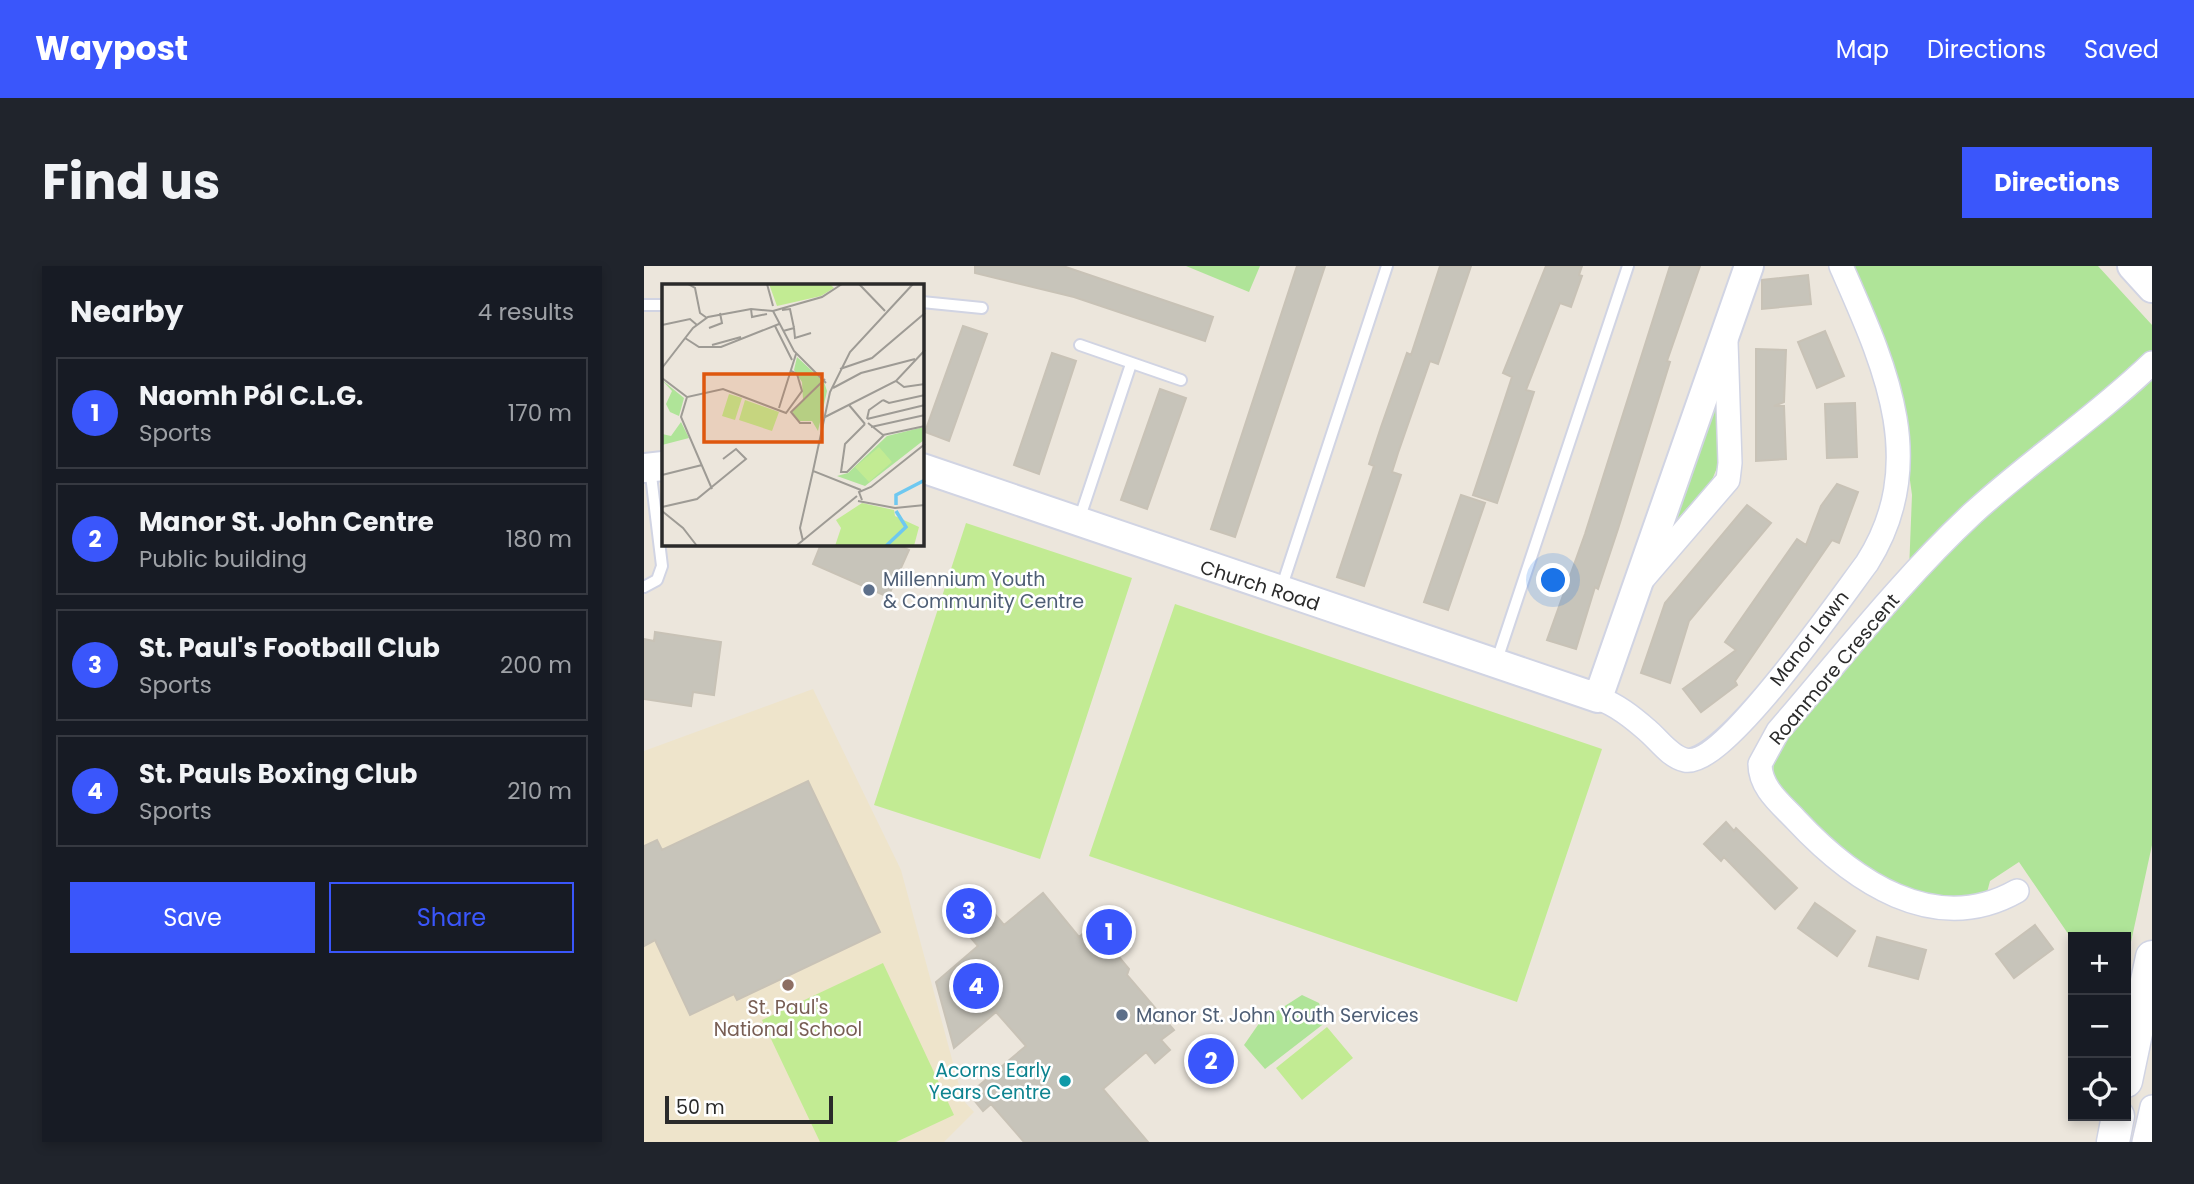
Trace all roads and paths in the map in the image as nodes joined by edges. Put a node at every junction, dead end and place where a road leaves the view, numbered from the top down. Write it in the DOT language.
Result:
graph roads {
  1 [pos="1387,266"];
  2 [pos="1628,266"];
  3 [pos="1749,266"];
  4 [pos="1841,266"];
  5 [pos="2133,266"];
  6 [pos="2152,288"];
  7 [pos="924,302"];
  8 [pos="644,305"];
  9 [pos="662,305"];
  10 [pos="982,308"];
  11 [pos="1726,332"];
  12 [pos="1080,345"];
  13 [pos="1131,363"];
  14 [pos="2152,363"];
  15 [pos="1181,380"];
  16 [pos="653,467"];
  17 [pos="924,469"];
  18 [pos="1078,523"];
  19 [pos="1640,583"];
  20 [pos="644,587"];
  21 [pos="1280,592"];
  22 [pos="1496,663"];
  23 [pos="1598,698"];
  24 [pos="2017,891"];
  25 [pos="2152,957"];
  26 [pos="2131,1058"];
  27 [pos="2152,1107"];
  28 [pos="2117,1121"];
  29 [pos="2113,1142"];
  30 [pos="2144,1142"];
  1 -- 21 [label="lane"];
  2 -- 22 [label="lane"];
  3 -- 11 [label="street"];
  4 -- 23 [label="street, Manor Lawn"];
  5 -- 6 [label="street"];
  7 -- 10 [label="lane"];
  8 -- 9 [label="lane"];
  11 -- 19 [label="street"];
  11 -- 19 [label="street"];
  12 -- 13 [label="lane"];
  13 -- 15 [label="lane"];
  13 -- 18 [label="lane"];
  14 -- 24 [label="street, Roanmore Crescent"];
  16 -- 20 [label="lane"];
  17 -- 18 [label="street, Church Road"];
  18 -- 21 [label="street, Church Road"];
  19 -- 23 [label="street"];
  21 -- 22 [label="street, Church Road"];
  22 -- 23 [label="street, Church Road"];
  25 -- 26 [label="main road"];
  27 -- 30 [label="street"];
  28 -- 29 [label="main road"];
}
